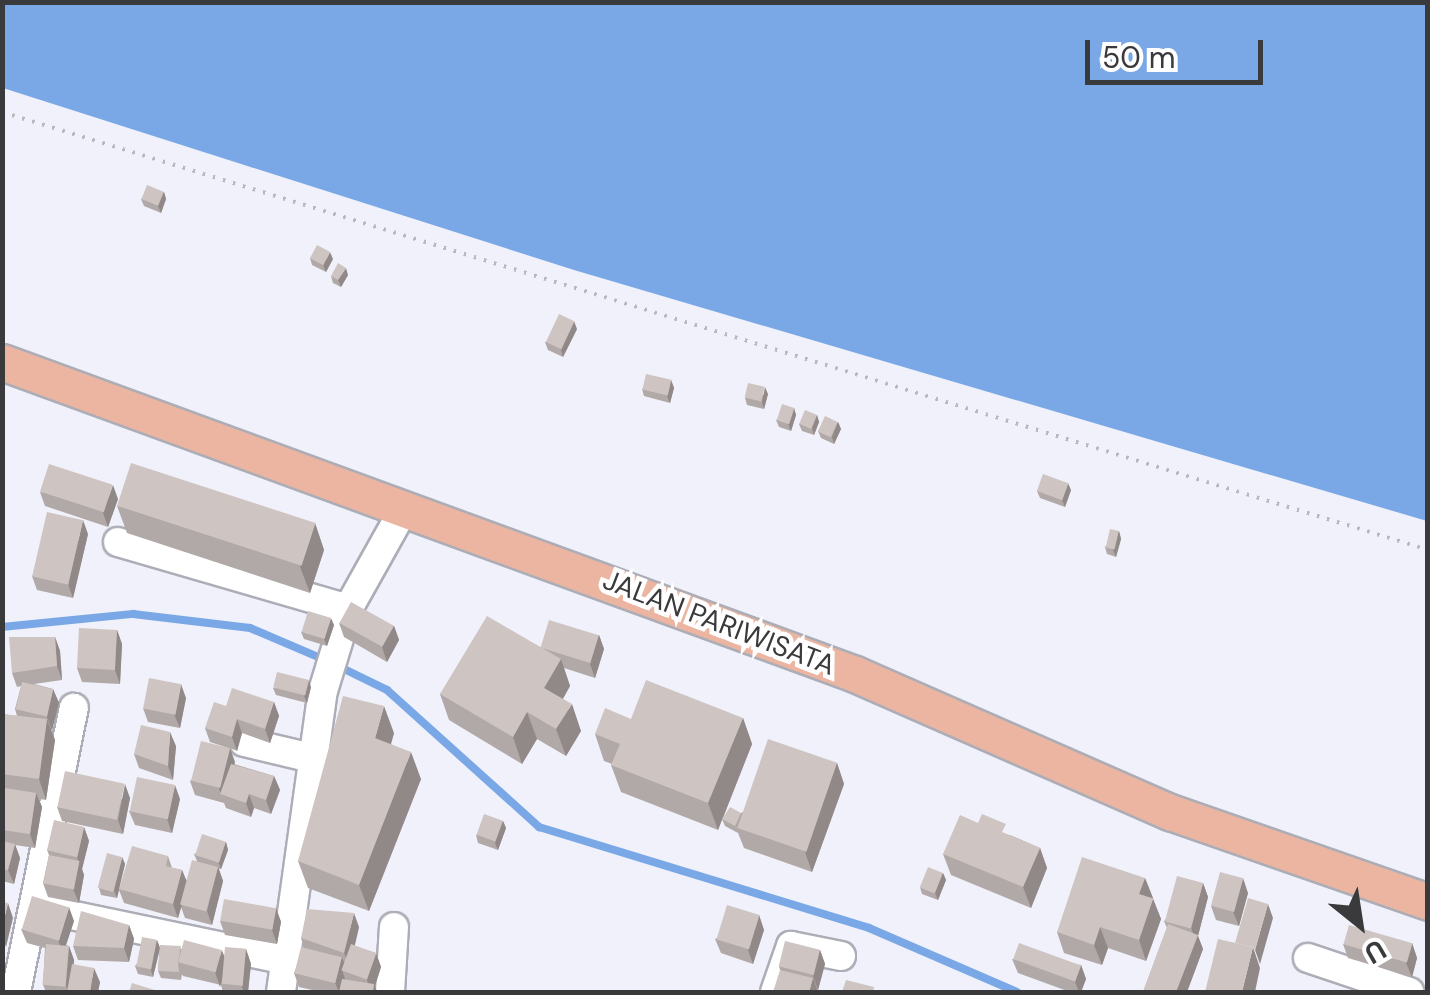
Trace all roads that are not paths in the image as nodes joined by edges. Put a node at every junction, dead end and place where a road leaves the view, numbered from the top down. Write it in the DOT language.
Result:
graph roads {
  1 [pos="2,362"];
  2 [pos="404,509"];
  3 [pos="118,542"];
  4 [pos="348,608"];
  5 [pos="74,708"];
  6 [pos="244,742"];
  7 [pos="311,758"];
  8 [pos="1428,902"];
  9 [pos="31,907"];
  10 [pos="394,927"];
  11 [pos="841,956"];
  12 [pos="1308,958"];
  13 [pos="285,960"];
  14 [pos="16,992"];
  15 [pos="280,992"];
  16 [pos="390,992"];
  17 [pos="775,992"];
  18 [pos="1410,992"];
  1 -- 2 [label="main road, JALAN PARIWISATA"];
  2 -- 4 [label="street"];
  2 -- 8 [label="main road, JALAN PARIWISATA"];
  3 -- 4 [label="street"];
  4 -- 7 [label="street"];
  5 -- 9 [label="street"];
  6 -- 7 [label="street"];
  7 -- 13 [label="street"];
  9 -- 13 [label="street"];
  9 -- 14 [label="street"];
  10 -- 16 [label="street"];
  11 -- 17 [label="street"];
  12 -- 18 [label="street"];
  13 -- 15 [label="street"];
}
